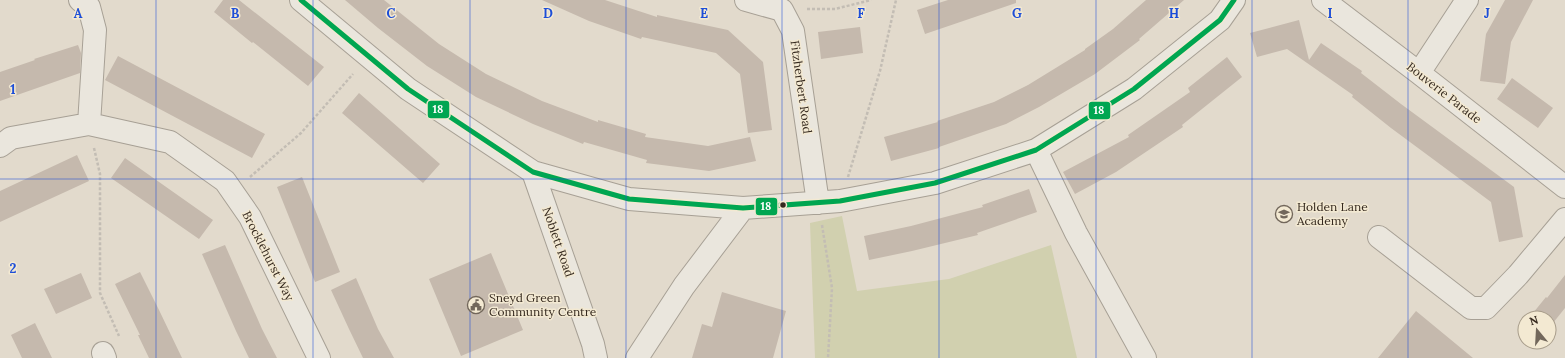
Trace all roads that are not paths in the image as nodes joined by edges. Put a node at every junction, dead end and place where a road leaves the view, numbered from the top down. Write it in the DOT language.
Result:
graph roads {
  1 [pos="80,0"];
  2 [pos="301,0"];
  3 [pos="746,0"];
  4 [pos="1234,0"];
  5 [pos="1323,0"];
  6 [pos="1467,0"];
  7 [pos="1420,73"];
  8 [pos="89,124"];
  9 [pos="0,146"];
  10 [pos="1036,150"];
  11 [pos="534,172"];
  12 [pos="1565,187"];
  13 [pos="818,203"];
  14 [pos="743,208"];
  15 [pos="1565,219"];
  16 [pos="1379,237"];
  17 [pos="319,358"];
  18 [pos="596,358"];
  19 [pos="637,358"];
  20 [pos="1145,358"];
  1 -- 8 [label="street"];
  2 -- 11 [label="street"];
  3 -- 13 [label="street, Fitzherbert Road"];
  4 -- 10 [label="street"];
  5 -- 7 [label="street, Bouverie Parade"];
  6 -- 7 [label="street"];
  7 -- 12 [label="street, Bouverie Parade"];
  8 -- 9 [label="street, Brocklehurst Way"];
  8 -- 17 [label="street, Brocklehurst Way"];
  10 -- 13 [label="street"];
  10 -- 20 [label="street"];
  11 -- 14 [label="street"];
  11 -- 18 [label="street, Noblett Road"];
  13 -- 14 [label="street"];
  14 -- 19 [label="street"];
  15 -- 16 [label="street"];
}
